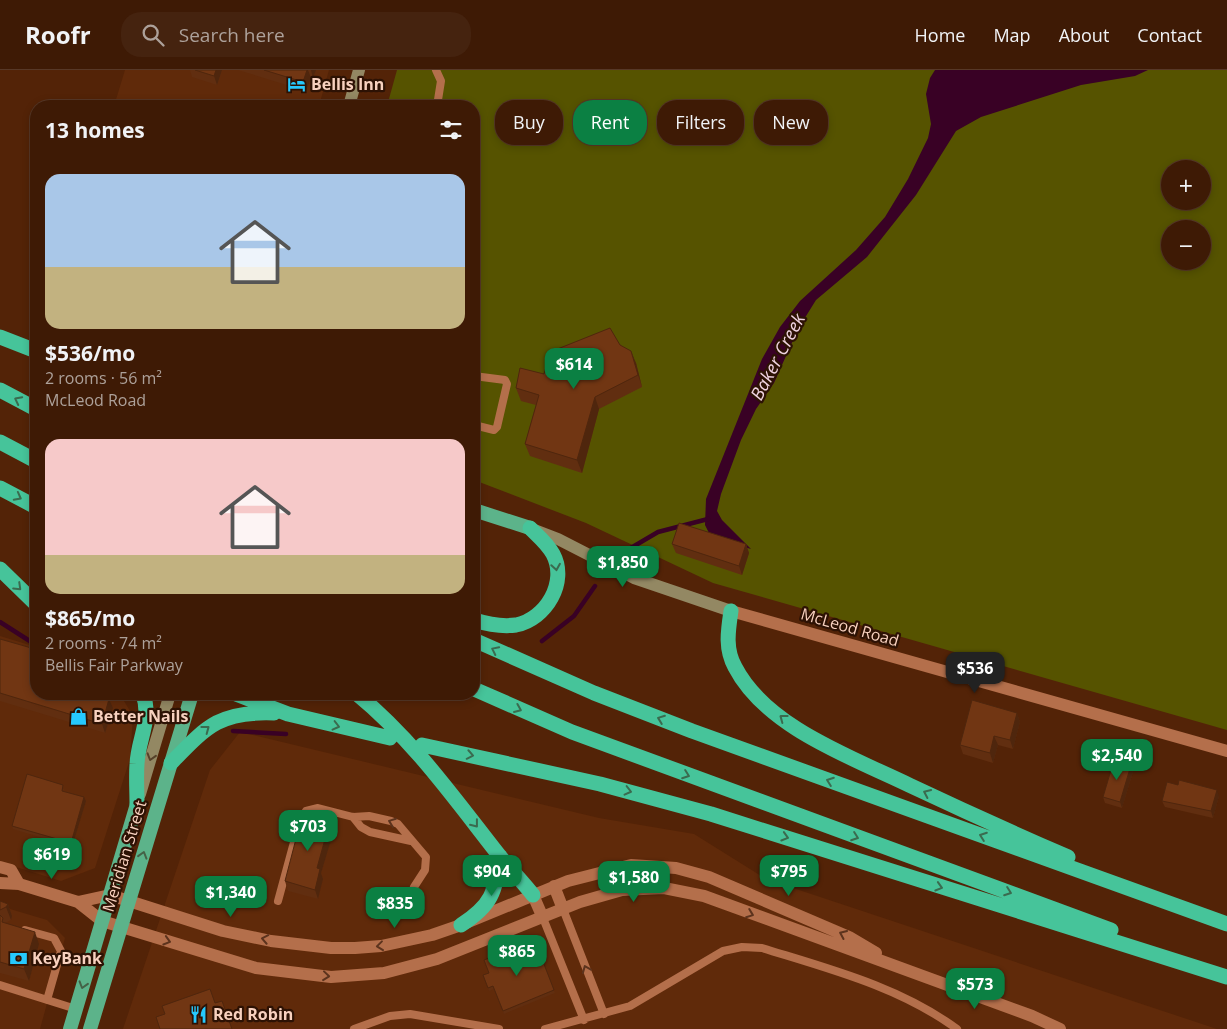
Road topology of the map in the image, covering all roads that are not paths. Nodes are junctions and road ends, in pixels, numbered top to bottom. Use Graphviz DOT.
graph roads {
  1 [pos="359,70"];
  2 [pos="436,70"];
  3 [pos="351,100"];
  4 [pos="438,100"];
  5 [pos="0,336"];
  6 [pos="30,348"];
  7 [pos="480,377"];
  8 [pos="0,390"];
  9 [pos="30,406"];
  10 [pos="480,426"];
  11 [pos="0,442"];
  12 [pos="30,458"];
  13 [pos="0,488"];
  14 [pos="30,504"];
  15 [pos="480,512"];
  16 [pos="530,528"];
  17 [pos="0,569"];
  18 [pos="30,598"];
  19 [pos="732,611"];
  20 [pos="480,621"];
  21 [pos="480,643"];
  22 [pos="480,692"];
  23 [pos="144,700"];
  24 [pos="168,700"];
  25 [pos="190,700"];
  26 [pos="252,700"];
  27 [pos="363,700"];
  28 [pos="288,714"];
  29 [pos="390,738"];
  30 [pos="422,745"];
  31 [pos="1227,751"];
  32 [pos="171,763"];
  33 [pos="137,804"];
  34 [pos="353,817"];
  35 [pos="413,842"];
  36 [pos="500,856"];
  37 [pos="0,867"];
  38 [pos="0,883"];
  39 [pos="19,884"];
  40 [pos="554,886"];
  41 [pos="414,887"];
  42 [pos="110,895"];
  43 [pos="533,895"];
  44 [pos="129,901"];
  45 [pos="278,901"];
  46 [pos="78,902"];
  47 [pos="563,910"];
  48 [pos="542,918"];
  49 [pos="1210,918"];
  50 [pos="102,921"];
  51 [pos="1227,924"];
  52 [pos="461,925"];
  53 [pos="121,927"];
  54 [pos="18,928"];
  55 [pos="900,968"];
  56 [pos="1227,975"];
  57 [pos="0,985"];
  58 [pos="46,1000"];
  59 [pos="76,1009"];
  60 [pos="604,1014"];
  61 [pos="584,1020"];
  62 [pos="70,1029"];
  63 [pos="90,1029"];
  64 [pos="354,1029"];
  65 [pos="499,1029"];
  66 [pos="545,1029"];
  67 [pos="957,1029"];
  68 [pos="1060,1029"];
  1 -- 3 [label="main road"];
  2 -- 4 [label="lane"];
  5 -- 6 [label="highway"];
  7 -- 10 [label="lane"];
  9 -- 8 [label="highway, one-way"];
  11 -- 12 [label="highway"];
  13 -- 14 [label="highway, one-way"];
  15 -- 16 [label="highway, McLeod Road"];
  16 -- 19 [label="main road, McLeod Road"];
  16 -- 20 [label="highway, one-way"];
  17 -- 18 [label="highway, one-way"];
  19 -- 31 [label="street, McLeod Road"];
  49 -- 19 [label="highway, one-way"];
  49 -- 21 [label="highway, one-way"];
  22 -- 56 [label="highway, one-way"];
  23 -- 33 [label="highway"];
  24 -- 33 [label="main road, Meridian Street, one-way"];
  25 -- 32 [label="highway, Meridian Street"];
  26 -- 28 [label="highway"];
  27 -- 36 [label="highway, one-way"];
  28 -- 29 [label="highway, one-way"];
  32 -- 28 [label="highway, one-way"];
  30 -- 56 [label="highway, one-way"];
  44 -- 32 [label="highway, Meridian Street, one-way"];
  33 -- 42 [label="highway, Meridian Street"];
  34 -- 35 [label="lane"];
  35 -- 34 [label="lane, one-way"];
  34 -- 45 [label="lane"];
  35 -- 41 [label="lane"];
  36 -- 43 [label="highway"];
  36 -- 52 [label="highway"];
  37 -- 39 [label="street"];
  38 -- 39 [label="street"];
  39 -- 46 [label="street"];
  40 -- 43 [label="street"];
  40 -- 47 [label="street"];
  55 -- 40 [label="street, one-way"];
  42 -- 44 [label="street"];
  42 -- 46 [label="street"];
  42 -- 50 [label="highway, Meridian Street"];
  43 -- 48 [label="street"];
  43 -- 52 [label="street"];
  52 -- 44 [label="street, one-way"];
  44 -- 53 [label="highway, Meridian Street"];
  46 -- 50 [label="street"];
  47 -- 48 [label="street"];
  47 -- 55 [label="street, one-way"];
  60 -- 47 [label="lane, one-way"];
  53 -- 48 [label="street, one-way"];
  48 -- 61 [label="lane"];
  49 -- 51 [label="highway"];
  50 -- 53 [label="street"];
  50 -- 59 [label="highway, Meridian Street, one-way"];
  53 -- 63 [label="highway, Meridian Street"];
  54 -- 58 [label="lane"];
  55 -- 68 [label="street"];
  57 -- 58 [label="lane"];
  58 -- 59 [label="lane"];
  59 -- 62 [label="highway, Meridian Street"];
  60 -- 61 [label="lane"];
  60 -- 67 [label="lane"];
  61 -- 66 [label="lane"];
  64 -- 65 [label="lane"];
}
